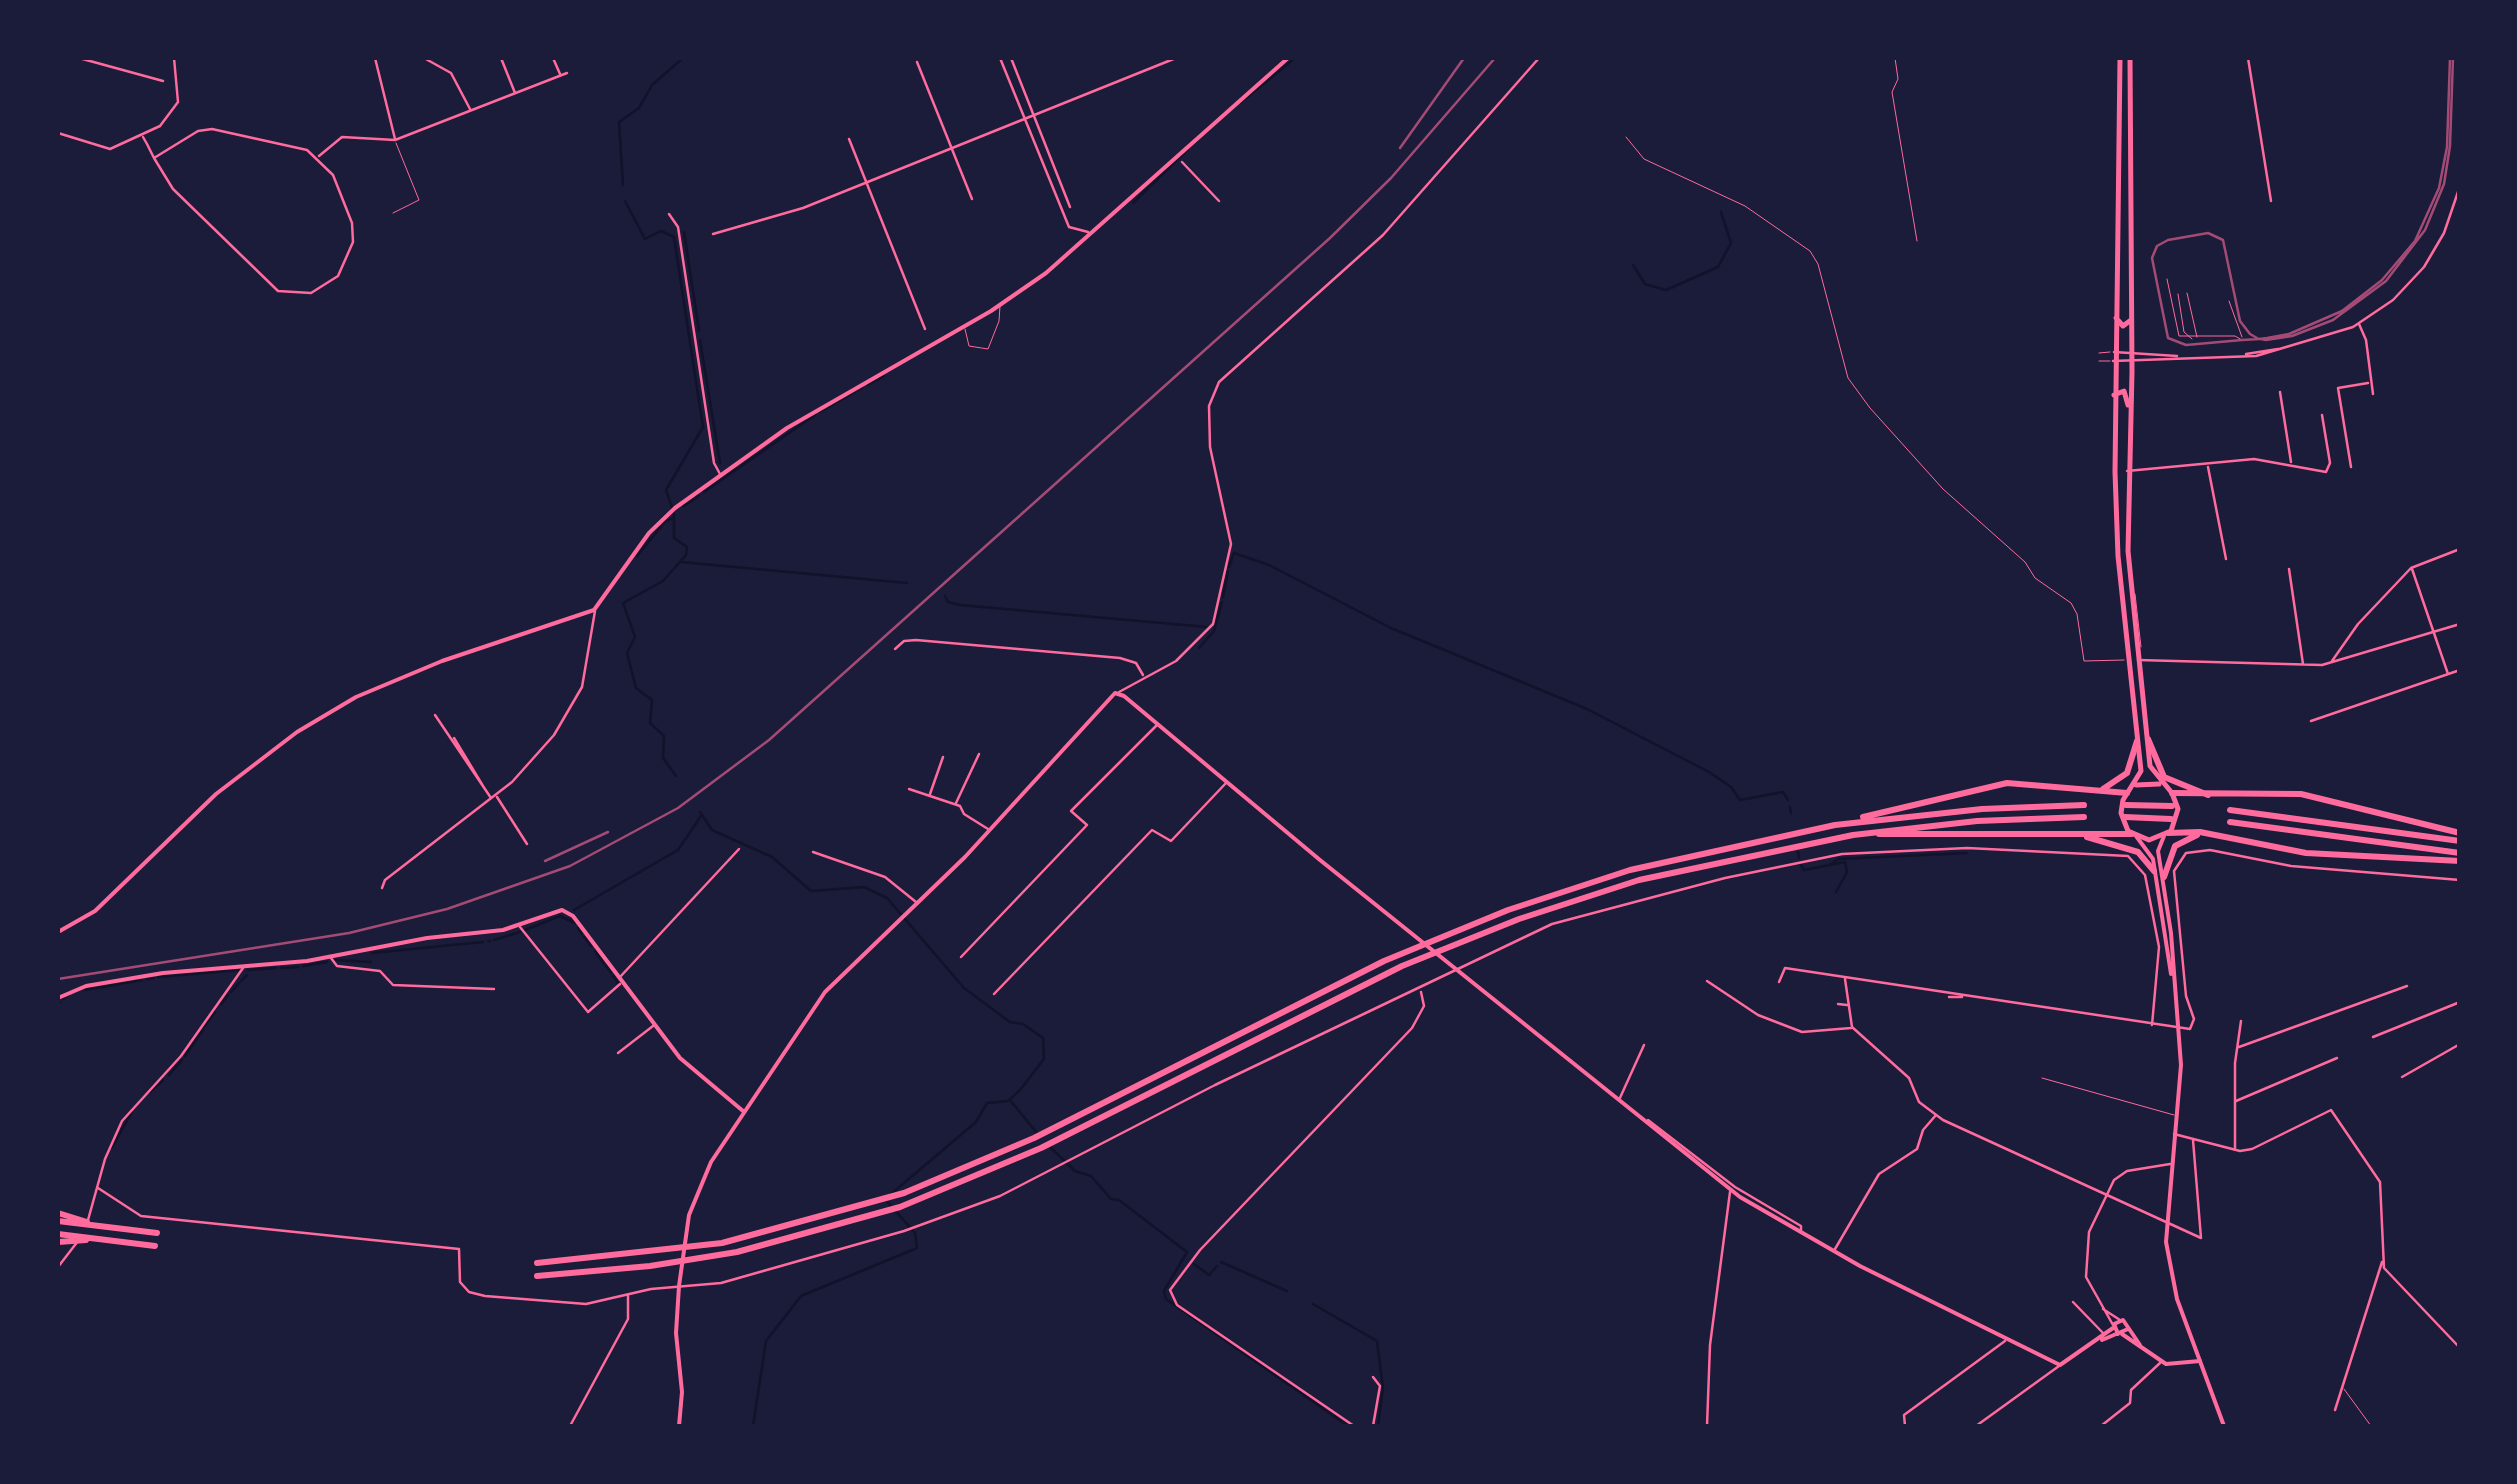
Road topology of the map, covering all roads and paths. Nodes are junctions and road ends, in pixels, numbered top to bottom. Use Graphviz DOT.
graph roads {
  1 [pos="79,58"];
  2 [pos="174,58"];
  3 [pos="376,58"];
  4 [pos="424,58"];
  5 [pos="501,58"];
  6 [pos="553,58"];
  7 [pos="1000,58"];
  8 [pos="1011,58"];
  9 [pos="1176,58"];
  10 [pos="1288,58"];
  11 [pos="1539,58"];
  12 [pos="1895,58"];
  13 [pos="2120,58"];
  14 [pos="2130,58"];
  15 [pos="2248,58"];
  16 [pos="918,62"];
  17 [pos="567,74"];
  18 [pos="560,76"];
  19 [pos="163,81"];
  20 [pos="515,93"];
  21 [pos="470,110"];
  22 [pos="1034,115"];
  23 [pos="1026,118"];
  24 [pos="58,133"];
  25 [pos="143,136"];
  26 [pos="1626,137"];
  27 [pos="849,139"];
  28 [pos="395,140"];
  29 [pos="952,148"];
  30 [pos="318,157"];
  31 [pos="154,158"];
  32 [pos="1182,162"];
  33 [pos="866,183"];
  34 [pos="2460,186"];
  35 [pos="972,199"];
  36 [pos="1218,201"];
  37 [pos="2271,201"];
  38 [pos="1070,207"];
  39 [pos="394,213"];
  40 [pos="669,214"];
  41 [pos="1090,232"];
  42 [pos="713,234"];
  43 [pos="1917,241"];
  44 [pos="2167,279"];
  45 [pos="2187,293"];
  46 [pos="2178,294"];
  47 [pos="2229,301"];
  48 [pos="1000,305"];
  49 [pos="2115,315"];
  50 [pos="2132,318"];
  51 [pos="2358,324"];
  52 [pos="964,326"];
  53 [pos="926,329"];
  54 [pos="2204,338"];
  55 [pos="2196,339"];
  56 [pos="2242,340"];
  57 [pos="2099,352"];
  58 [pos="2114,352"];
  59 [pos="2132,352"];
  60 [pos="2244,355"];
  61 [pos="2182,357"];
  62 [pos="2132,360"];
  63 [pos="2098,361"];
  64 [pos="2114,361"];
  65 [pos="2368,383"];
  66 [pos="2280,392"];
  67 [pos="2374,394"];
  68 [pos="2113,396"];
  69 [pos="2322,415"];
  70 [pos="2130,428"];
  71 [pos="2291,464"];
  72 [pos="2208,465"];
  73 [pos="2350,467"];
  74 [pos="2127,471"];
  75 [pos="721,475"];
  76 [pos="2460,548"];
  77 [pos="2226,558"];
  78 [pos="2289,568"];
  79 [pos="2411,568"];
  80 [pos="594,610"];
  81 [pos="2460,624"];
  82 [pos="2434,631"];
  83 [pos="895,649"];
  84 [pos="2128,660"];
  85 [pos="2138,660"];
  86 [pos="2330,662"];
  87 [pos="2303,665"];
  88 [pos="2460,670"];
  89 [pos="2448,674"];
  90 [pos="1144,676"];
  91 [pos="1119,693"];
  92 [pos="434,714"];
  93 [pos="2311,721"];
  94 [pos="1158,724"];
  95 [pos="454,738"];
  96 [pos="2148,738"];
  97 [pos="2137,741"];
  98 [pos="979,754"];
  99 [pos="944,757"];
  100 [pos="1227,782"];
  101 [pos="484,787"];
  102 [pos="910,788"];
  103 [pos="2090,790"];
  104 [pos="2129,790"];
  105 [pos="2170,790"];
  106 [pos="496,795"];
  107 [pos="929,795"];
  108 [pos="2209,796"];
  109 [pos="492,799"];
  110 [pos="955,804"];
  111 [pos="2084,805"];
  112 [pos="2126,805"];
  113 [pos="2172,806"];
  114 [pos="2230,810"];
  115 [pos="2084,817"];
  116 [pos="2126,818"];
  117 [pos="2171,820"];
  118 [pos="2230,822"];
  119 [pos="1835,825"];
  120 [pos="989,830"];
  121 [pos="2460,833"];
  122 [pos="1853,834"];
  123 [pos="2210,834"];
  124 [pos="2134,835"];
  125 [pos="2166,835"];
  126 [pos="2076,836"];
  127 [pos="2460,841"];
  128 [pos="527,844"];
  129 [pos="739,849"];
  130 [pos="813,852"];
  131 [pos="2460,853"];
  132 [pos="2460,861"];
  133 [pos="2154,872"];
  134 [pos="1743,875"];
  135 [pos="2164,877"];
  136 [pos="2460,880"];
  137 [pos="1744,883"];
  138 [pos="382,888"];
  139 [pos="1644,898"];
  140 [pos="917,903"];
  141 [pos="1646,906"];
  142 [pos="519,926"];
  143 [pos="58,932"];
  144 [pos="330,956"];
  145 [pos="961,957"];
  146 [pos="243,966"];
  147 [pos="1459,972"];
  148 [pos="1845,977"];
  149 [pos="621,980"];
  150 [pos="1707,981"];
  151 [pos="1778,982"];
  152 [pos="2173,982"];
  153 [pos="2407,986"];
  154 [pos="494,989"];
  155 [pos="1420,991"];
  156 [pos="994,994"];
  157 [pos="1967,996"];
  158 [pos="1949,997"];
  159 [pos="58,998"];
  160 [pos="2460,1002"];
  161 [pos="1838,1004"];
  162 [pos="1849,1006"];
  163 [pos="2241,1021"];
  164 [pos="654,1025"];
  165 [pos="2152,1025"];
  166 [pos="1852,1027"];
  167 [pos="1862,1029"];
  168 [pos="2178,1029"];
  169 [pos="1856,1032"];
  170 [pos="2373,1037"];
  171 [pos="2460,1044"];
  172 [pos="1644,1045"];
  173 [pos="2240,1047"];
  174 [pos="618,1053"];
  175 [pos="2337,1058"];
  176 [pos="2402,1077"];
  177 [pos="2042,1078"];
  178 [pos="1618,1102"];
  179 [pos="2235,1102"];
  180 [pos="743,1112"];
  181 [pos="1937,1114"];
  182 [pos="2177,1116"];
  183 [pos="1645,1123"];
  184 [pos="2174,1134"];
  185 [pos="2194,1140"];
  186 [pos="2235,1149"];
  187 [pos="2170,1164"];
  188 [pos="98,1188"];
  189 [pos="1731,1191"];
  190 [pos="2105,1197"];
  191 [pos="58,1213"];
  192 [pos="58,1222"];
  193 [pos="103,1226"];
  194 [pos="157,1232"];
  195 [pos="1800,1232"];
  196 [pos="58,1234"];
  197 [pos="102,1239"];
  198 [pos="58,1242"];
  199 [pos="155,1246"];
  200 [pos="1834,1250"];
  201 [pos="2382,1261"];
  202 [pos="537,1263"];
  203 [pos="58,1266"];
  204 [pos="537,1276"];
  205 [pos="680,1286"];
  206 [pos="628,1294"];
  207 [pos="2072,1302"];
  208 [pos="2101,1308"];
  209 [pos="2120,1320"];
  210 [pos="2113,1327"];
  211 [pos="2128,1329"];
  212 [pos="2120,1334"];
  213 [pos="2105,1337"];
  214 [pos="2008,1338"];
  215 [pos="2143,1348"];
  216 [pos="2460,1348"];
  217 [pos="2200,1360"];
  218 [pos="2161,1362"];
  219 [pos="2060,1365"];
  220 [pos="1373,1376"];
  221 [pos="2342,1387"];
  222 [pos="2335,1410"];
  223 [pos="570,1426"];
  224 [pos="678,1426"];
  225 [pos="1354,1426"];
  226 [pos="1373,1426"];
  227 [pos="1706,1426"];
  228 [pos="1905,1426"];
  229 [pos="1976,1426"];
  230 [pos="2101,1426"];
  231 [pos="2224,1426"];
  232 [pos="2372,1426"];
  1 -- 19 [label="street"];
  2 -- 25 [label="street"];
  3 -- 28 [label="street"];
  4 -- 21 [label="street"];
  5 -- 20 [label="street"];
  6 -- 18 [label="street"];
  7 -- 23 [label="street"];
  8 -- 22 [label="street"];
  9 -- 22 [label="street"];
  10 -- 48 [label="street"];
  11 -- 90 [label="street"];
  12 -- 43 [label="lane"];
  13 -- 49 [label="main road"];
  14 -- 50 [label="main road"];
  15 -- 37 [label="street"];
  16 -- 29 [label="street"];
  17 -- 18 [label="street"];
  18 -- 20 [label="street"];
  20 -- 21 [label="street"];
  21 -- 28 [label="street"];
  22 -- 23 [label="street"];
  22 -- 38 [label="street"];
  23 -- 29 [label="street"];
  23 -- 41 [label="street"];
  24 -- 25 [label="street"];
  25 -- 31 [label="street"];
  26 -- 84 [label="lane"];
  27 -- 33 [label="street"];
  28 -- 30 [label="street"];
  28 -- 39 [label="lane"];
  29 -- 33 [label="street"];
  29 -- 35 [label="street"];
  30 -- 31 [label="street"];
  30 -- 31 [label="street"];
  32 -- 36 [label="street"];
  33 -- 42 [label="street"];
  33 -- 53 [label="street"];
  34 -- 51 [label="street"];
  40 -- 75 [label="street"];
  44 -- 55 [label="lane"];
  45 -- 54 [label="lane"];
  46 -- 55 [label="lane"];
  47 -- 56 [label="lane"];
  48 -- 52 [label="street"];
  48 -- 52 [label="lane"];
  49 -- 50 [label="main road"];
  49 -- 58 [label="main road"];
  50 -- 59 [label="main road"];
  51 -- 60 [label="street"];
  51 -- 67 [label="street"];
  52 -- 75 [label="street"];
  54 -- 55 [label="lane"];
  54 -- 56 [label="lane"];
  56 -- 60 [label="lane"];
  57 -- 58 [label="lane"];
  58 -- 59 [label="street"];
  58 -- 64 [label="main road"];
  59 -- 61 [label="street"];
  59 -- 62 [label="main road"];
  60 -- 61 [label="street"];
  61 -- 62 [label="street"];
  62 -- 64 [label="street"];
  62 -- 70 [label="main road"];
  63 -- 64 [label="lane"];
  64 -- 68 [label="main road"];
  65 -- 73 [label="street"];
  66 -- 71 [label="street"];
  68 -- 70 [label="main road"];
  68 -- 84 [label="main road"];
  69 -- 71 [label="street"];
  70 -- 74 [label="main road"];
  71 -- 72 [label="street"];
  72 -- 74 [label="street"];
  72 -- 77 [label="street"];
  74 -- 85 [label="main road"];
  75 -- 80 [label="street"];
  76 -- 79 [label="street"];
  78 -- 87 [label="street"];
  79 -- 82 [label="street"];
  79 -- 86 [label="street"];
  80 -- 106 [label="street"];
  80 -- 143 [label="street"];
  81 -- 82 [label="street"];
  82 -- 86 [label="street"];
  82 -- 89 [label="street"];
  83 -- 90 [label="street"];
  84 -- 97 [label="main road"];
  85 -- 87 [label="street"];
  85 -- 96 [label="main road"];
  86 -- 87 [label="street"];
  88 -- 89 [label="street"];
  89 -- 93 [label="street"];
  90 -- 91 [label="street"];
  91 -- 94 [label="street"];
  91 -- 120 [label="street"];
  92 -- 101 [label="street"];
  94 -- 100 [label="street"];
  94 -- 145 [label="street"];
  95 -- 101 [label="street"];
  96 -- 105 [label="main road"];
  96 -- 108 [label="highway"];
  97 -- 103 [label="highway"];
  97 -- 104 [label="main road"];
  98 -- 110 [label="street"];
  99 -- 107 [label="street"];
  100 -- 147 [label="street"];
  100 -- 156 [label="street"];
  101 -- 109 [label="street"];
  102 -- 107 [label="street"];
  103 -- 104 [label="highway"];
  103 -- 119 [label="highway"];
  104 -- 105 [label="main road"];
  104 -- 124 [label="main road"];
  105 -- 108 [label="highway"];
  105 -- 125 [label="main road"];
  106 -- 109 [label="street"];
  106 -- 128 [label="street"];
  107 -- 110 [label="street"];
  108 -- 121 [label="highway"];
  109 -- 138 [label="street"];
  110 -- 120 [label="street"];
  111 -- 119 [label="highway"];
  112 -- 113 [label="highway"];
  114 -- 127 [label="highway"];
  115 -- 122 [label="highway"];
  116 -- 117 [label="highway"];
  118 -- 131 [label="highway"];
  119 -- 202 [label="highway"];
  120 -- 140 [label="street"];
  122 -- 126 [label="highway"];
  122 -- 204 [label="highway"];
  123 -- 125 [label="highway"];
  123 -- 132 [label="highway"];
  123 -- 135 [label="highway"];
  124 -- 125 [label="main road"];
  124 -- 126 [label="highway"];
  124 -- 133 [label="street"];
  125 -- 135 [label="street"];
  126 -- 133 [label="highway"];
  129 -- 149 [label="street"];
  130 -- 140 [label="street"];
  133 -- 152 [label="street"];
  134 -- 137 [label="street"];
  134 -- 139 [label="street"];
  134 -- 165 [label="street"];
  135 -- 152 [label="street"];
  136 -- 168 [label="street"];
  139 -- 141 [label="street"];
  139 -- 147 [label="street"];
  140 -- 180 [label="street"];
  142 -- 144 [label="street"];
  142 -- 149 [label="street"];
  142 -- 149 [label="street"];
  144 -- 146 [label="street"];
  144 -- 154 [label="street"];
  146 -- 159 [label="street"];
  146 -- 188 [label="street"];
  147 -- 155 [label="street"];
  147 -- 178 [label="street"];
  148 -- 151 [label="street"];
  148 -- 157 [label="street"];
  148 -- 162 [label="street"];
  149 -- 164 [label="street"];
  150 -- 166 [label="street"];
  152 -- 168 [label="street"];
  153 -- 173 [label="street"];
  155 -- 205 [label="street"];
  155 -- 225 [label="street"];
  157 -- 158 [label="street"];
  157 -- 165 [label="street"];
  160 -- 170 [label="street"];
  161 -- 162 [label="street"];
  162 -- 166 [label="street"];
  163 -- 173 [label="street"];
  164 -- 174 [label="street"];
  164 -- 180 [label="street"];
  165 -- 168 [label="street"];
  166 -- 169 [label="street"];
  167 -- 169 [label="street"];
  168 -- 182 [label="street"];
  169 -- 181 [label="street"];
  171 -- 176 [label="street"];
  172 -- 178 [label="street"];
  173 -- 179 [label="street"];
  175 -- 179 [label="street"];
  177 -- 182 [label="lane"];
  178 -- 183 [label="street"];
  179 -- 186 [label="street"];
  180 -- 205 [label="street"];
  181 -- 190 [label="street"];
  181 -- 200 [label="street"];
  182 -- 184 [label="street"];
  183 -- 189 [label="street"];
  183 -- 195 [label="street"];
  184 -- 185 [label="street"];
  184 -- 187 [label="street"];
  185 -- 186 [label="street"];
  185 -- 190 [label="street"];
  186 -- 201 [label="street"];
  187 -- 190 [label="street"];
  187 -- 217 [label="street"];
  188 -- 203 [label="street"];
  188 -- 206 [label="street"];
  189 -- 195 [label="street"];
  189 -- 227 [label="street"];
  190 -- 208 [label="street"];
  191 -- 193 [label="highway"];
  192 -- 193 [label="highway"];
  193 -- 194 [label="highway"];
  195 -- 200 [label="street"];
  196 -- 197 [label="highway"];
  197 -- 198 [label="highway"];
  197 -- 199 [label="highway"];
  200 -- 214 [label="street"];
  201 -- 216 [label="street"];
  201 -- 221 [label="street"];
  205 -- 206 [label="street"];
  205 -- 224 [label="street"];
  206 -- 223 [label="street"];
  207 -- 213 [label="street"];
  208 -- 209 [label="street"];
  208 -- 210 [label="street"];
  209 -- 210 [label="street"];
  209 -- 211 [label="street"];
  210 -- 212 [label="street"];
  210 -- 213 [label="street"];
  211 -- 212 [label="street"];
  211 -- 215 [label="street"];
  212 -- 213 [label="street"];
  212 -- 215 [label="street"];
  213 -- 219 [label="street"];
  214 -- 219 [label="street"];
  214 -- 228 [label="street"];
  215 -- 218 [label="street"];
  217 -- 218 [label="street"];
  217 -- 231 [label="street"];
  218 -- 230 [label="street"];
  219 -- 229 [label="street"];
  220 -- 226 [label="street"];
  221 -- 222 [label="street"];
  221 -- 232 [label="lane"];
}
